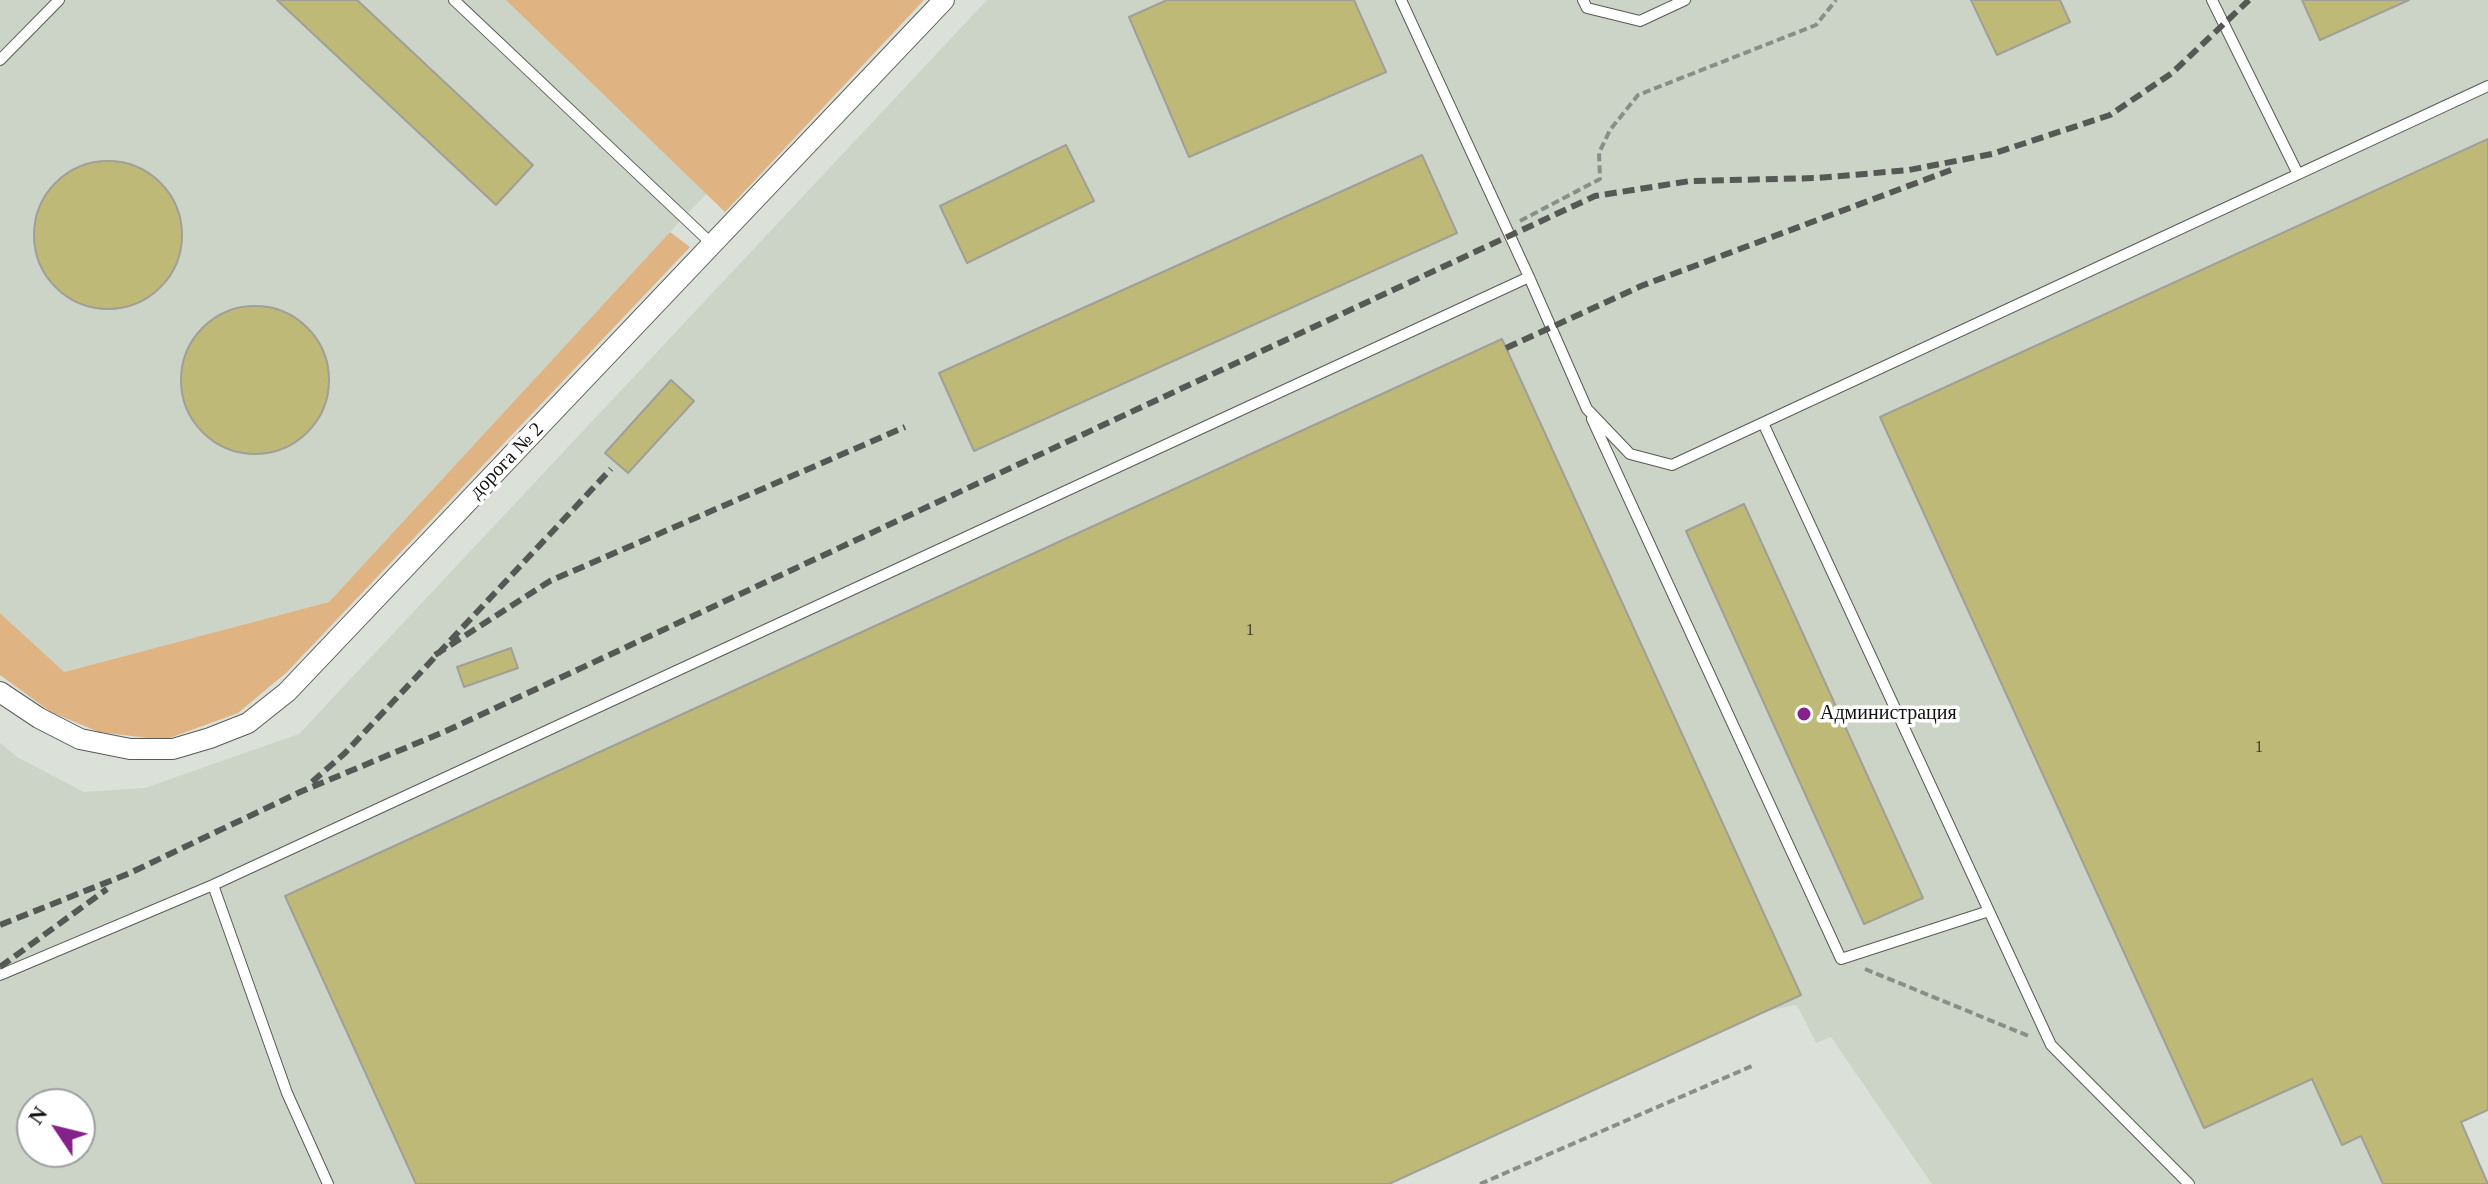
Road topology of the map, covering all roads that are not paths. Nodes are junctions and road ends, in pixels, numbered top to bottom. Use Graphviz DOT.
graph roads {
  1 [pos="59,0"];
  2 [pos="454,0"];
  3 [pos="944,0"];
  4 [pos="1401,0"];
  5 [pos="1583,0"];
  6 [pos="1685,0"];
  7 [pos="2212,0"];
  8 [pos="0,60"];
  9 [pos="2488,86"];
  10 [pos="2298,174"];
  11 [pos="713,245"];
  12 [pos="1529,277"];
  13 [pos="1587,409"];
  14 [pos="1763,423"];
  15 [pos="0,692"];
  16 [pos="213,885"];
  17 [pos="1989,911"];
  18 [pos="0,975"];
  19 [pos="328,1184"];
  20 [pos="2189,1184"];
  1 -- 8 [label="lane"];
  2 -- 11 [label="lane"];
  3 -- 11 [label="street, дорога № 2"];
  4 -- 12 [label="lane"];
  5 -- 6 [label="lane"];
  7 -- 10 [label="lane"];
  9 -- 10 [label="lane"];
  10 -- 14 [label="lane"];
  11 -- 15 [label="street, дорога № 2"];
  12 -- 13 [label="lane"];
  12 -- 16 [label="lane"];
  13 -- 14 [label="lane"];
  13 -- 17 [label="lane"];
  14 -- 17 [label="lane"];
  16 -- 18 [label="lane"];
  16 -- 19 [label="lane"];
  17 -- 20 [label="lane"];
}
